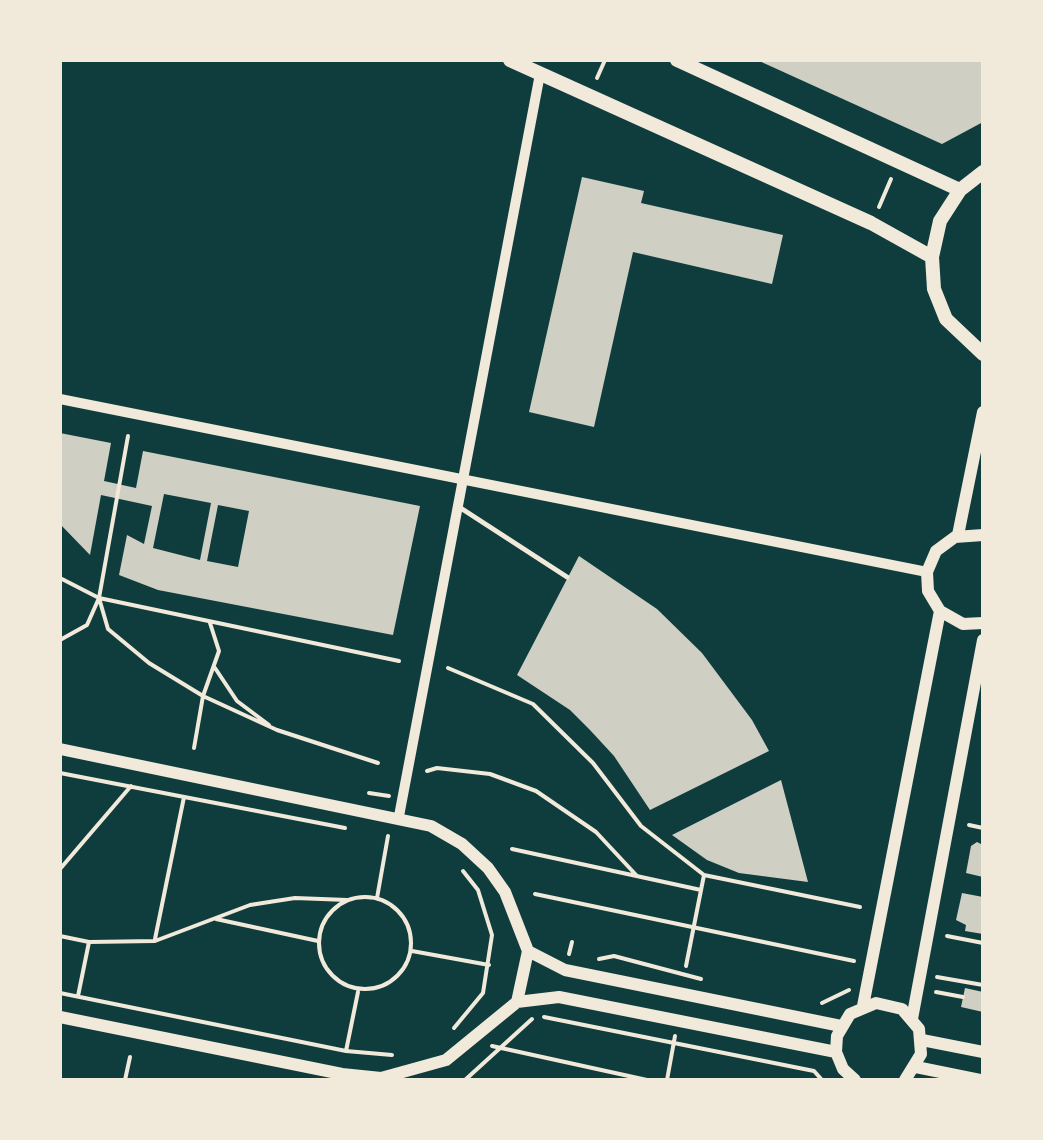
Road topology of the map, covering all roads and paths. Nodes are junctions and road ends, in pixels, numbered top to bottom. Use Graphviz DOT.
graph roads {
  1 [pos="510,60"];
  2 [pos="605,60"];
  3 [pos="677,60"];
  4 [pos="540,74"];
  5 [pos="595,83"];
  6 [pos="983,172"];
  7 [pos="893,175"];
  8 [pos="960,190"];
  9 [pos="876,212"];
  10 [pos="932,257"];
  11 [pos="983,354"];
  12 [pos="60,399"];
  13 [pos="983,412"];
  14 [pos="128,436"];
  15 [pos="460,480"];
  16 [pos="455,504"];
  17 [pos="958,535"];
  18 [pos="983,535"];
  19 [pos="927,572"];
  20 [pos="567,577"];
  21 [pos="60,578"];
  22 [pos="99,598"];
  23 [pos="940,611"];
  24 [pos="983,622"];
  25 [pos="210,623"];
  26 [pos="60,640"];
  27 [pos="983,640"];
  28 [pos="399,660"];
  29 [pos="215,668"];
  30 [pos="448,668"];
  31 [pos="203,696"];
  32 [pos="277,730"];
  33 [pos="60,748"];
  34 [pos="194,748"];
  35 [pos="378,763"];
  36 [pos="428,771"];
  37 [pos="60,773"];
  38 [pos="130,786"];
  39 [pos="356,792"];
  40 [pos="184,797"];
  41 [pos="400,797"];
  42 [pos="398,816"];
  43 [pos="969,825"];
  44 [pos="983,828"];
  45 [pos="349,829"];
  46 [pos="405,840"];
  47 [pos="512,849"];
  48 [pos="456,864"];
  49 [pos="60,869"];
  50 [pos="637,876"];
  51 [pos="704,876"];
  52 [pos="702,890"];
  53 [pos="535,894"];
  54 [pos="377,898"];
  55 [pos="347,900"];
  56 [pos="860,907"];
  57 [pos="216,919"];
  58 [pos="694,925"];
  59 [pos="60,936"];
  60 [pos="947,936"];
  61 [pos="318,940"];
  62 [pos="154,941"];
  63 [pos="89,942"];
  64 [pos="983,943"];
  65 [pos="412,951"];
  66 [pos="528,951"];
  67 [pos="565,954"];
  68 [pos="581,958"];
  69 [pos="592,960"];
  70 [pos="489,965"];
  71 [pos="871,965"];
  72 [pos="686,966"];
  73 [pos="921,974"];
  74 [pos="868,981"];
  75 [pos="707,983"];
  76 [pos="983,986"];
  77 [pos="358,990"];
  78 [pos="936,992"];
  79 [pos="60,993"];
  80 [pos="78,997"];
  81 [pos="963,998"];
  82 [pos="517,1002"];
  83 [pos="818,1004"];
  84 [pos="76,1005"];
  85 [pos="863,1006"];
  86 [pos="60,1018"];
  87 [pos="912,1018"];
  88 [pos="678,1020"];
  89 [pos="841,1026"];
  90 [pos="450,1032"];
  91 [pos="922,1040"];
  92 [pos="472,1041"];
  93 [pos="674,1044"];
  94 [pos="503,1049"];
  95 [pos="346,1051"];
  96 [pos="836,1052"];
  97 [pos="983,1052"];
  98 [pos="406,1054"];
  99 [pos="130,1057"];
  100 [pos="916,1067"];
  101 [pos="342,1077"];
  102 [pos="852,1079"];
  103 [pos="125,1080"];
  104 [pos="465,1080"];
  105 [pos="647,1080"];
  106 [pos="666,1080"];
  107 [pos="822,1080"];
  108 [pos="904,1080"];
  109 [pos="980,1080"];
  1 -- 4 [label="main road"];
  2 -- 5 [label="path"];
  3 -- 8 [label="main road"];
  4 -- 10 [label="main road"];
  4 -- 15 [label="street"];
  6 -- 8 [label="main road"];
  7 -- 9 [label="path"];
  8 -- 10 [label="main road"];
  10 -- 11 [label="main road"];
  12 -- 15 [label="street"];
  13 -- 17 [label="street"];
  14 -- 22 [label="path"];
  15 -- 16 [label="street"];
  15 -- 19 [label="street"];
  16 -- 20 [label="lane"];
  16 -- 41 [label="street"];
  17 -- 18 [label="street"];
  17 -- 19 [label="street"];
  19 -- 23 [label="street"];
  21 -- 22 [label="path"];
  22 -- 25 [label="path"];
  22 -- 26 [label="path"];
  22 -- 31 [label="path"];
  23 -- 24 [label="street"];
  23 -- 71 [label="street"];
  25 -- 28 [label="path"];
  25 -- 29 [label="path"];
  27 -- 73 [label="street"];
  29 -- 31 [label="path"];
  29 -- 32 [label="path"];
  30 -- 51 [label="path"];
  31 -- 32 [label="path"];
  31 -- 34 [label="path"];
  32 -- 35 [label="path"];
  33 -- 42 [label="street"];
  36 -- 50 [label="path"];
  37 -- 38 [label="path"];
  38 -- 40 [label="path"];
  38 -- 49 [label="path"];
  39 -- 41 [label="path"];
  40 -- 45 [label="path"];
  40 -- 62 [label="path"];
  41 -- 42 [label="street"];
  42 -- 66 [label="street"];
  43 -- 44 [label="path"];
  46 -- 54 [label="path"];
  47 -- 50 [label="path"];
  48 -- 70 [label="path"];
  50 -- 52 [label="path"];
  51 -- 52 [label="path"];
  51 -- 56 [label="path"];
  52 -- 58 [label="path"];
  53 -- 58 [label="path"];
  54 -- 55 [label="path"];
  54 -- 65 [label="path"];
  55 -- 57 [label="path"];
  55 -- 61 [label="path"];
  57 -- 61 [label="path"];
  57 -- 62 [label="path"];
  58 -- 71 [label="path"];
  58 -- 72 [label="path"];
  59 -- 63 [label="path"];
  60 -- 64 [label="path"];
  61 -- 77 [label="path"];
  62 -- 63 [label="path"];
  63 -- 80 [label="path"];
  65 -- 70 [label="path"];
  65 -- 77 [label="path"];
  66 -- 82 [label="street"];
  66 -- 89 [label="street"];
  67 -- 68 [label="path"];
  69 -- 75 [label="path"];
  70 -- 90 [label="path"];
  71 -- 74 [label="street"];
  73 -- 76 [label="path"];
  73 -- 87 [label="street"];
  74 -- 83 [label="path"];
  74 -- 85 [label="street"];
  77 -- 95 [label="path"];
  78 -- 81 [label="path"];
  79 -- 80 [label="path"];
  80 -- 84 [label="path"];
  80 -- 95 [label="path"];
  82 -- 88 [label="street"];
  82 -- 92 [label="street"];
  85 -- 87 [label="street"];
  85 -- 89 [label="street"];
  86 -- 101 [label="street"];
  87 -- 91 [label="street"];
  88 -- 93 [label="path"];
  88 -- 96 [label="street"];
  89 -- 96 [label="street"];
  91 -- 97 [label="street"];
  91 -- 100 [label="street"];
  92 -- 94 [label="path"];
  92 -- 101 [label="street"];
  93 -- 94 [label="path"];
  93 -- 106 [label="path"];
  93 -- 107 [label="path"];
  94 -- 104 [label="path"];
  94 -- 105 [label="path"];
  95 -- 98 [label="path"];
  96 -- 102 [label="street"];
  99 -- 103 [label="path"];
  100 -- 108 [label="street"];
  100 -- 109 [label="street"];
}
